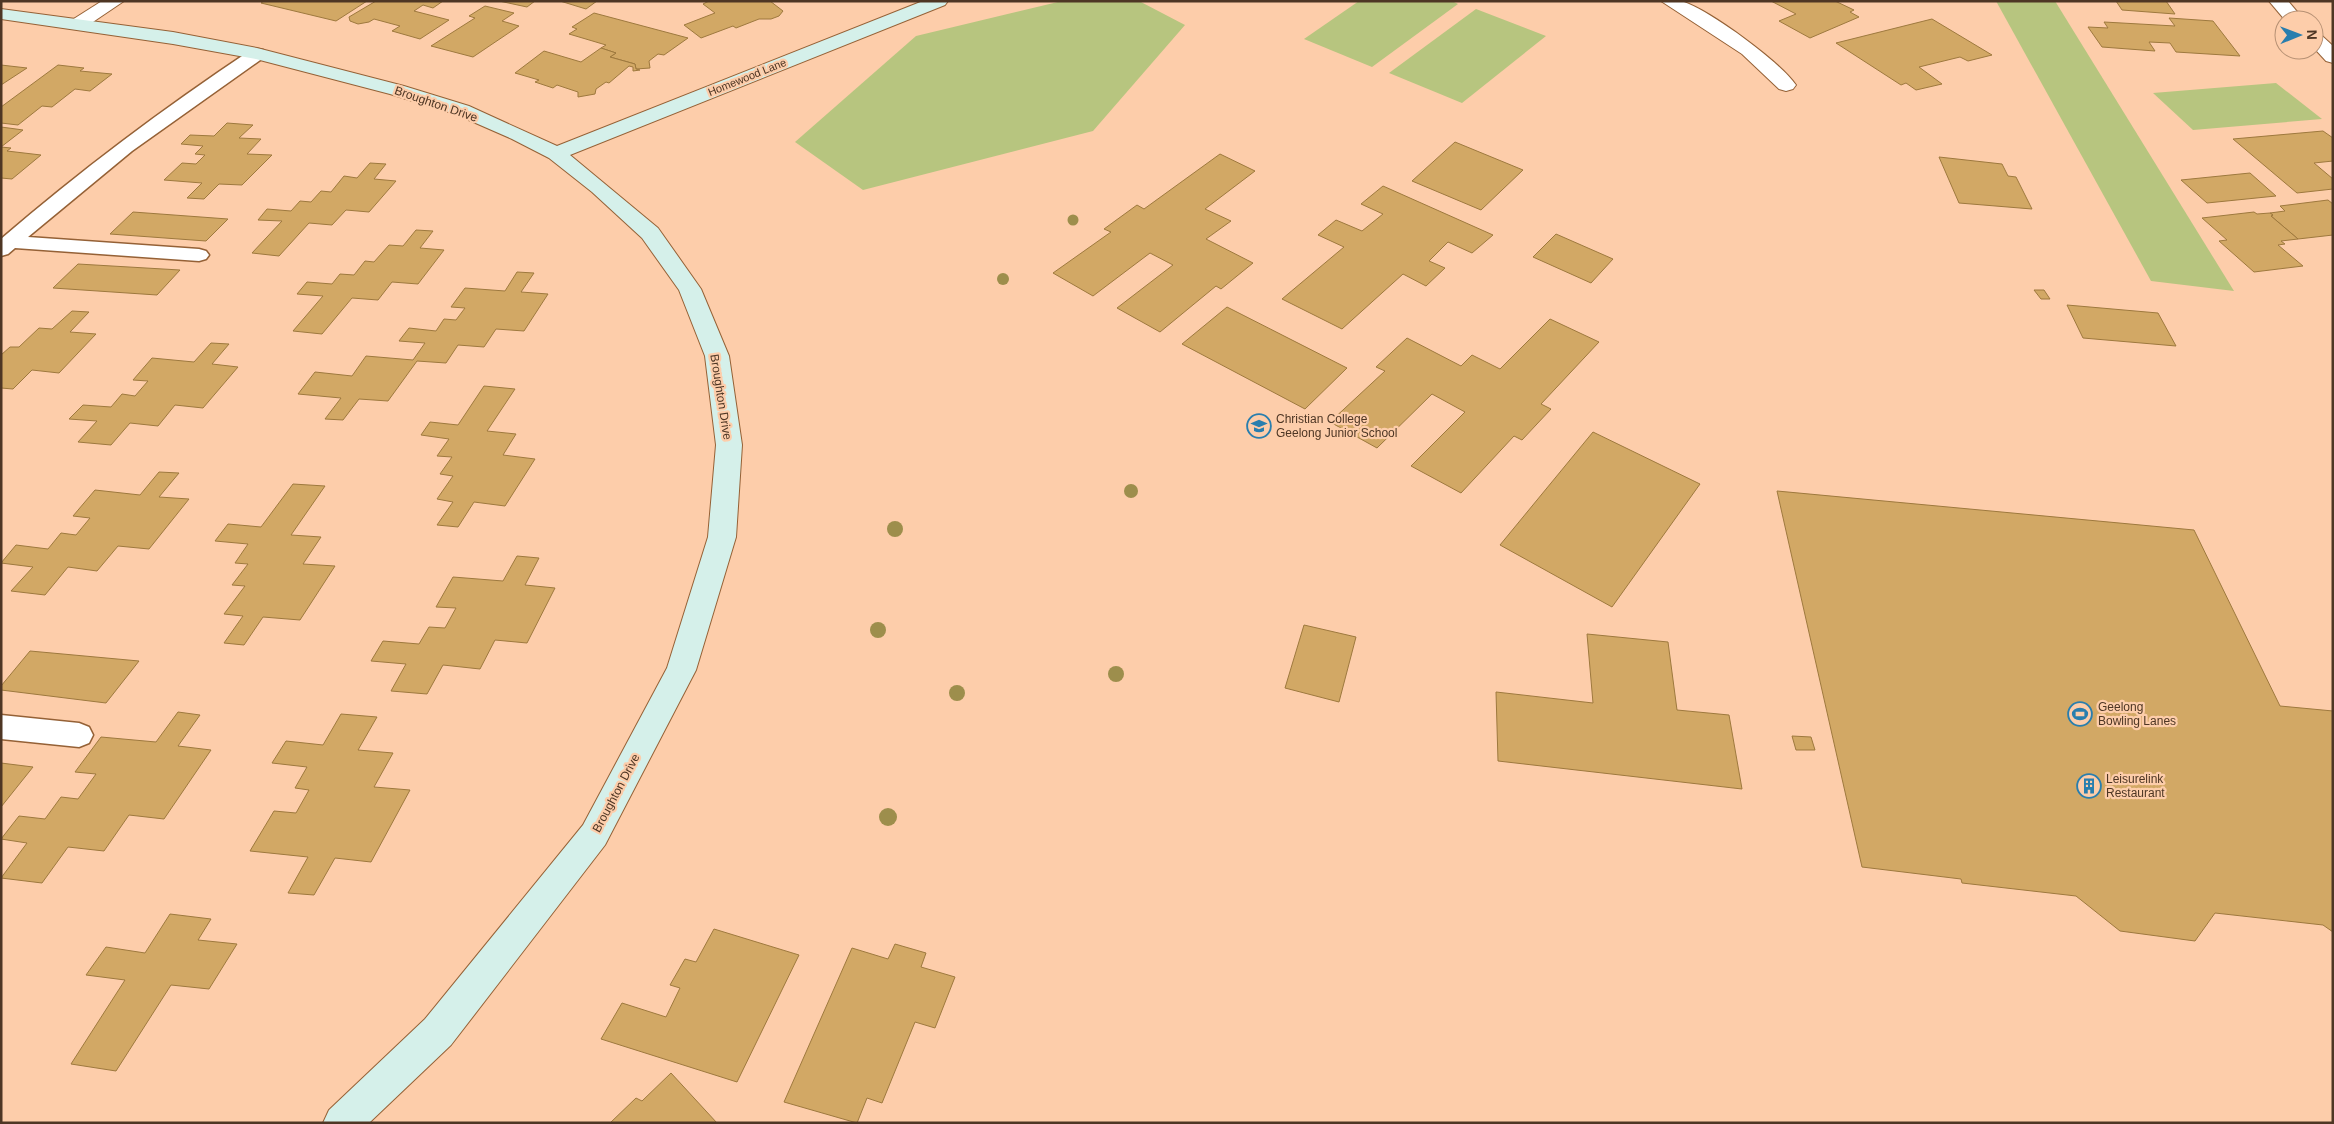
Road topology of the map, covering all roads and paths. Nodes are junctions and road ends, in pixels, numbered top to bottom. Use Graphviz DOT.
graph roads {
  1 [pos="115,1"];
  2 [pos="939,1"];
  3 [pos="1670,1"];
  4 [pos="1,14"];
  5 [pos="78,24"];
  6 [pos="2324,48"];
  7 [pos="258,54"];
  8 [pos="2333,57"];
  9 [pos="1786,85"];
  10 [pos="556,154"];
  11 [pos="6,246"];
  12 [pos="199,255"];
  13 [pos="1,726"];
  14 [pos="79,735"];
  15 [pos="342,1123"];
  1 -- 5 [label="street"];
  2 -- 10 [label="street, Homewood Lane"];
  3 -- 9 [label="street"];
  4 -- 5 [label="street, Broughton Drive"];
  5 -- 7 [label="street, Broughton Drive"];
  6 -- 8 [label="street"];
  7 -- 10 [label="street, Broughton Drive"];
  7 -- 11 [label="lane"];
  10 -- 15 [label="street, Broughton Drive"];
  11 -- 12 [label="lane"];
  13 -- 14 [label="lane"];
}
